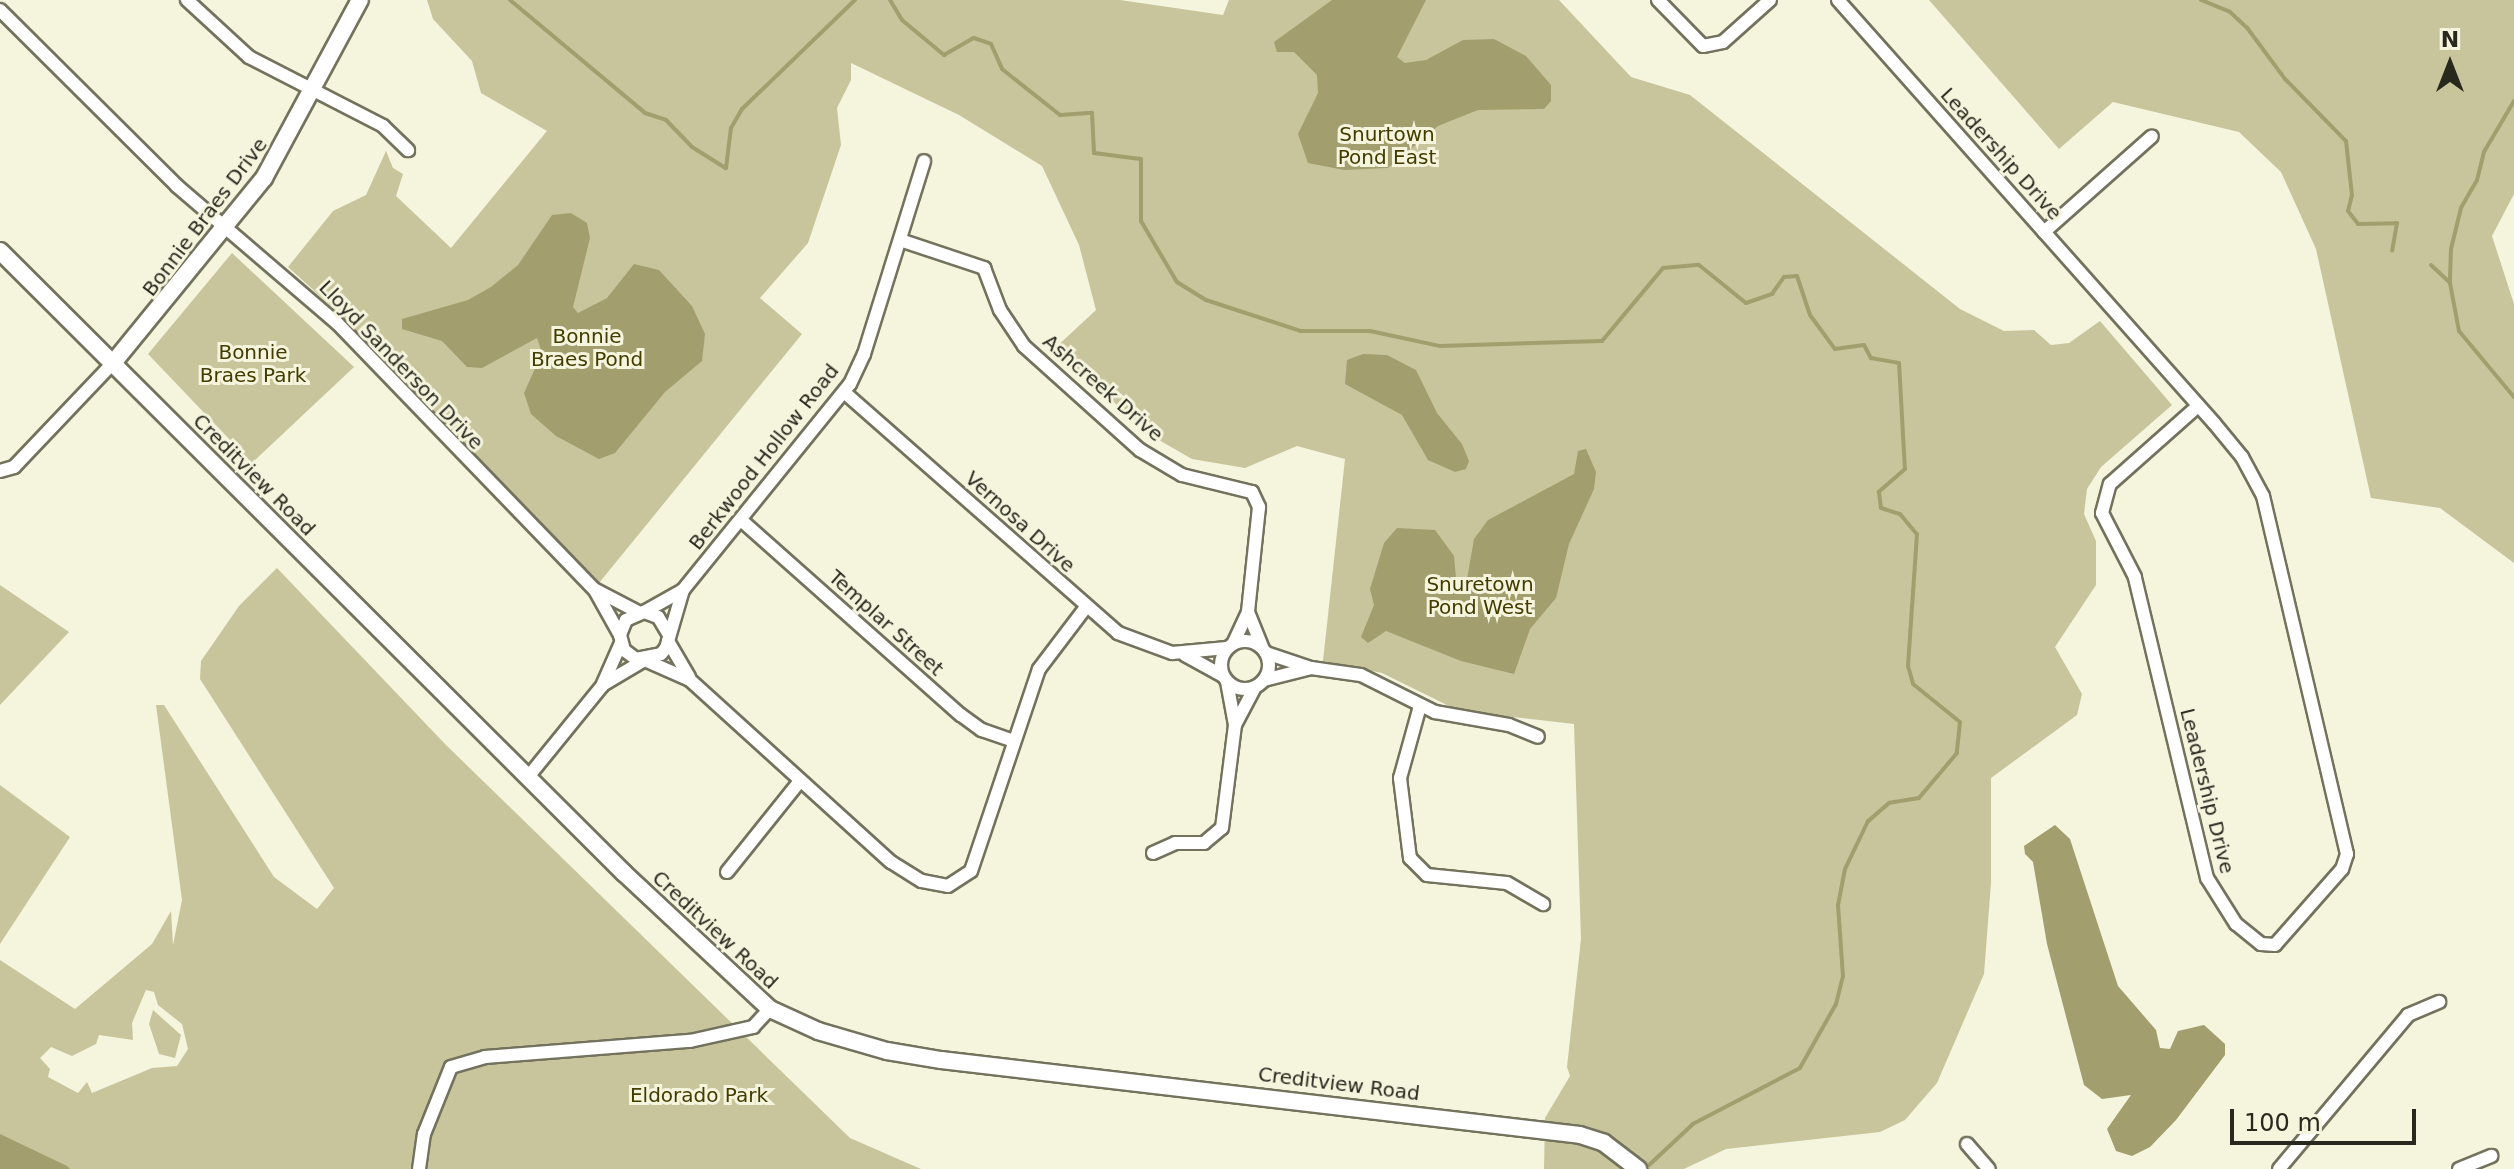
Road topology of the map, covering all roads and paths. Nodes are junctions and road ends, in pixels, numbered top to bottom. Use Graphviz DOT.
graph roads {
  1 [pos="187,0"];
  2 [pos="360,0"];
  3 [pos="1658,0"];
  4 [pos="1770,0"];
  5 [pos="1838,0"];
  6 [pos="0,10"];
  7 [pos="314,91"];
  8 [pos="2152,136"];
  9 [pos="408,150"];
  10 [pos="924,161"];
  11 [pos="227,227"];
  12 [pos="2044,232"];
  13 [pos="900,240"];
  14 [pos="0,251"];
  15 [pos="113,363"];
  16 [pos="844,392"];
  17 [pos="2198,406"];
  18 [pos="0,471"];
  19 [pos="741,520"];
  20 [pos="594,589"];
  21 [pos="683,590"];
  22 [pos="1086,607"];
  23 [pos="1248,612"];
  24 [pos="642,613"];
  25 [pos="668,638"];
  26 [pos="620,639"];
  27 [pos="1230,646"];
  28 [pos="1264,650"];
  29 [pos="1185,655"];
  30 [pos="645,661"];
  31 [pos="1311,668"];
  32 [pos="1225,679"];
  33 [pos="690,680"];
  34 [pos="1260,684"];
  35 [pos="602,686"];
  36 [pos="1420,706"];
  37 [pos="1235,725"];
  38 [pos="1538,737"];
  39 [pos="1014,741"];
  40 [pos="528,777"];
  41 [pos="800,781"];
  42 [pos="1153,853"];
  43 [pos="727,872"];
  44 [pos="1543,904"];
  45 [pos="2439,1002"];
  46 [pos="770,1009"];
  47 [pos="1967,1144"];
  48 [pos="2492,1156"];
  49 [pos="419,1169"];
  50 [pos="1638,1169"];
  51 [pos="1989,1169"];
  52 [pos="2279,1169"];
  53 [pos="2459,1169"];
  1 -- 7 [label="street"];
  2 -- 7 [label="street, Bonnie Braes Drive"];
  3 -- 4 [label="street"];
  5 -- 12 [label="street, Leadership Drive"];
  6 -- 11 [label="street, Lloyd Sanderson Drive"];
  7 -- 9 [label="street"];
  7 -- 11 [label="street, Bonnie Braes Drive"];
  8 -- 12 [label="street"];
  10 -- 13 [label="street, Berkwood Hollow Road"];
  11 -- 15 [label="street, Bonnie Braes Drive"];
  11 -- 20 [label="street, Lloyd Sanderson Drive"];
  12 -- 17 [label="street, Leadership Drive"];
  13 -- 16 [label="street, Berkwood Hollow Road"];
  13 -- 23 [label="street, Ashcreek Drive"];
  14 -- 15 [label="street, Creditview Road"];
  15 -- 18 [label="street"];
  15 -- 40 [label="street, Creditview Road"];
  16 -- 19 [label="street, Berkwood Hollow Road"];
  16 -- 22 [label="street, Vernosa Drive"];
  17 -- 17 [label="street, Leadership Drive"];
  19 -- 21 [label="street, Berkwood Hollow Road"];
  19 -- 39 [label="street, Templar Street"];
  20 -- 24 [label="street, Lloyd Sanderson Drive"];
  20 -- 26 [label="street, Lloyd Sanderson Drive"];
  21 -- 24 [label="street, Berkwood Hollow Road"];
  21 -- 25 [label="street, Berkwood Hollow Road"];
  22 -- 29 [label="street, Vernosa Drive"];
  22 -- 39 [label="street"];
  23 -- 27 [label="street, Ashcreek Drive"];
  23 -- 28 [label="street, Ashcreek Drive"];
  24 -- 25 [label="street"];
  24 -- 26 [label="street"];
  25 -- 30 [label="street"];
  25 -- 33 [label="street"];
  26 -- 30 [label="street"];
  26 -- 35 [label="street"];
  27 -- 28 [label="street"];
  27 -- 29 [label="street, Vernosa Drive"];
  27 -- 32 [label="street"];
  28 -- 31 [label="street"];
  28 -- 34 [label="street"];
  29 -- 32 [label="street, Vernosa Drive"];
  30 -- 33 [label="street"];
  30 -- 35 [label="street"];
  31 -- 34 [label="street"];
  31 -- 36 [label="street"];
  32 -- 34 [label="street"];
  32 -- 37 [label="street"];
  33 -- 41 [label="street"];
  34 -- 37 [label="street"];
  35 -- 40 [label="street"];
  36 -- 38 [label="street"];
  36 -- 44 [label="street"];
  37 -- 42 [label="street"];
  39 -- 41 [label="street"];
  40 -- 46 [label="street, Creditview Road"];
  41 -- 43 [label="street"];
  45 -- 52 [label="street"];
  46 -- 49 [label="street"];
  46 -- 50 [label="street, Creditview Road"];
  47 -- 51 [label="street"];
  48 -- 53 [label="street"];
}
